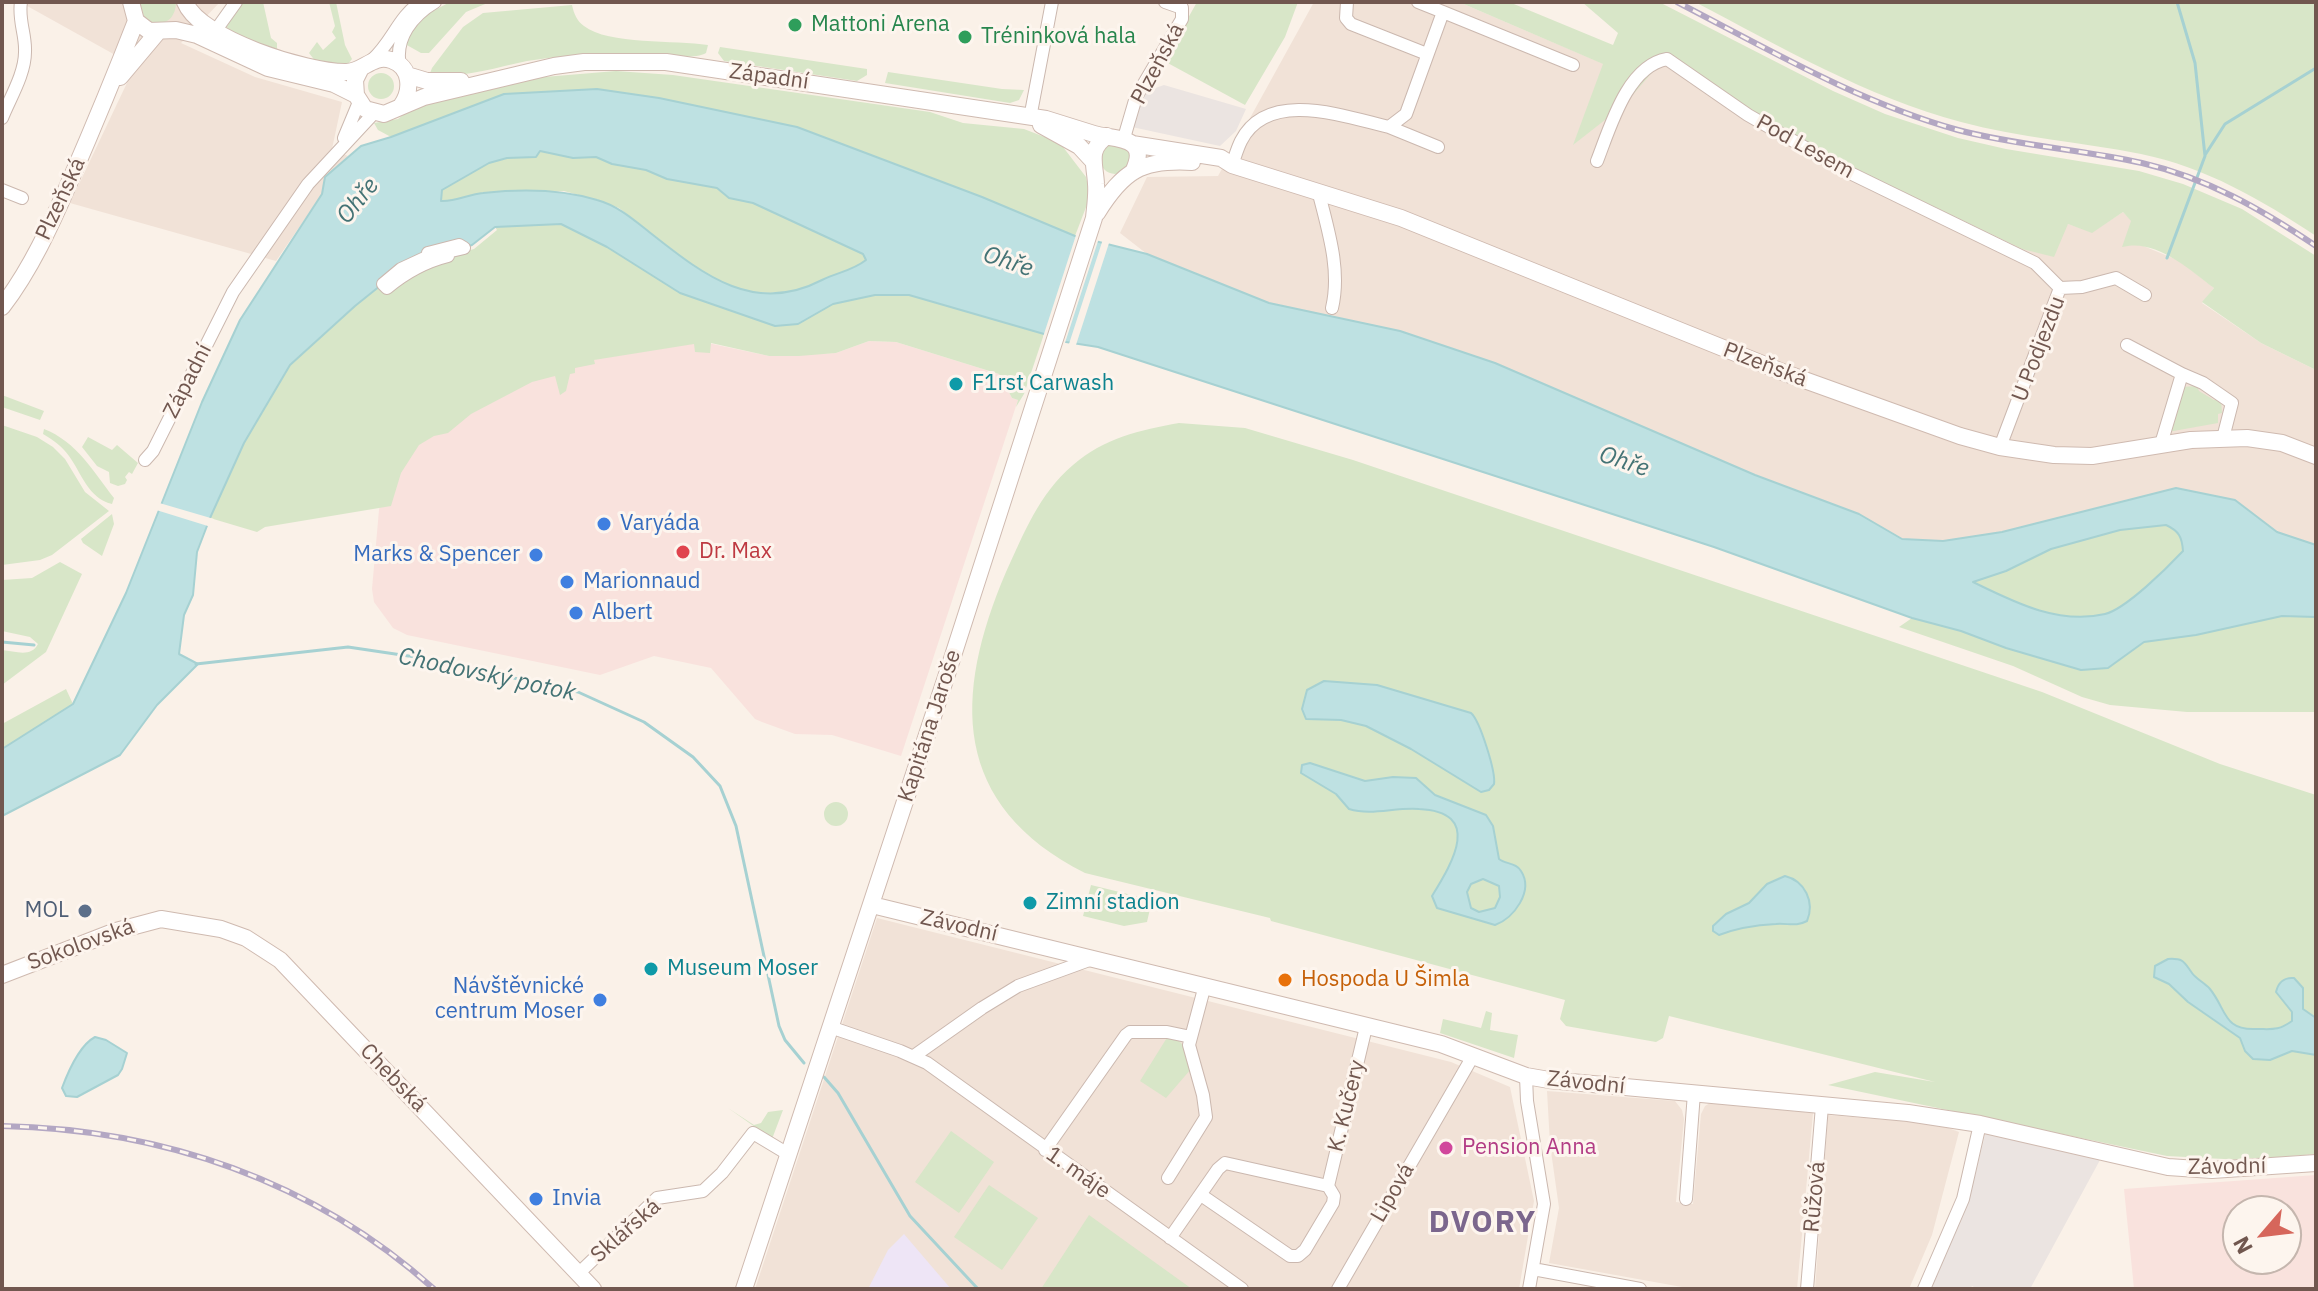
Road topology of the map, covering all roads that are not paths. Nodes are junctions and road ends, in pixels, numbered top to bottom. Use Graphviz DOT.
graph roads {
  1 [pos="21,2"];
  2 [pos="131,2"];
  3 [pos="236,2"];
  4 [pos="421,2"];
  5 [pos="435,2"];
  6 [pos="1052,2"];
  7 [pos="1165,2"];
  8 [pos="1195,2"];
  9 [pos="1347,2"];
  10 [pos="1418,2"];
  11 [pos="185,3"];
  12 [pos="1184,11"];
  13 [pos="1443,12"];
  14 [pos="136,21"];
  15 [pos="216,30"];
  16 [pos="164,31"];
  17 [pos="1427,54"];
  18 [pos="366,64"];
  19 [pos="1573,65"];
  20 [pos="403,70"];
  21 [pos="506,76"];
  22 [pos="112,87"];
  23 [pos="357,98"];
  24 [pos="401,107"];
  25 [pos="374,113"];
  26 [pos="2,118"];
  27 [pos="1030,118"];
  28 [pos="1389,127"];
  29 [pos="1121,140"];
  30 [pos="342,145"];
  31 [pos="1438,147"];
  32 [pos="1597,161"];
  33 [pos="1093,163"];
  34 [pos="1232,165"];
  35 [pos="1127,176"];
  36 [pos="2,190"];
  37 [pos="1319,194"];
  38 [pos="22,198"];
  39 [pos="1094,218"];
  40 [pos="401,269"];
  41 [pos="2060,288"];
  42 [pos="2145,295"];
  43 [pos="2,307"];
  44 [pos="1332,308"];
  45 [pos="2127,345"];
  46 [pos="2182,374"];
  47 [pos="2223,438"];
  48 [pos="2161,444"];
  49 [pos="2000,447"];
  50 [pos="2316,456"];
  51 [pos="145,460"];
  52 [pos="872,905"];
  53 [pos="161,919"];
  54 [pos="1094,958"];
  55 [pos="2,975"];
  56 [pos="1205,985"];
  57 [pos="830,1027"];
  58 [pos="1366,1027"];
  59 [pos="1191,1037"];
  60 [pos="914,1056"];
  61 [pos="1473,1056"];
  62 [pos="1526,1076"];
  63 [pos="1694,1093"];
  64 [pos="1822,1106"];
  65 [pos="1980,1124"];
  66 [pos="1045,1150"];
  67 [pos="788,1154"];
  68 [pos="2316,1163"];
  69 [pos="1168,1178"];
  70 [pos="1328,1186"];
  71 [pos="1201,1195"];
  72 [pos="1686,1199"];
  73 [pos="762,1232"];
  74 [pos="1170,1238"];
  75 [pos="1533,1269"];
  76 [pos="578,1274"];
  77 [pos="593,1289"];
  78 [pos="735,1289"];
  79 [pos="744,1289"];
  80 [pos="1242,1289"];
  81 [pos="1338,1289"];
  82 [pos="1529,1289"];
  83 [pos="1640,1289"];
  84 [pos="1807,1289"];
  85 [pos="1924,1289"];
  1 -- 26 [label="street"];
  2 -- 14 [label="street"];
  3 -- 15 [label="street"];
  4 -- 18 [label="street, Západní"];
  5 -- 20 [label="street"];
  6 -- 27 [label="street"];
  7 -- 12 [label="street, Plzeňská"];
  8 -- 12 [label="street"];
  9 -- 17 [label="street"];
  10 -- 13 [label="street"];
  11 -- 15 [label="street, Západní"];
  11 -- 16 [label="street, Západní"];
  12 -- 29 [label="street, Plzeňská"];
  13 -- 17 [label="street"];
  13 -- 19 [label="street"];
  14 -- 16 [label="street"];
  14 -- 22 [label="street, Plzeňská"];
  15 -- 18 [label="street, Západní"];
  16 -- 22 [label="street, Plzeňská"];
  16 -- 23 [label="street"];
  17 -- 28 [label="street"];
  18 -- 20 [label="street, Západní"];
  18 -- 23 [label="street, Západní"];
  20 -- 21 [label="street, Západní"];
  20 -- 24 [label="street"];
  21 -- 24 [label="street, Západní"];
  21 -- 27 [label="street, Západní"];
  22 -- 43 [label="street, Plzeňská"];
  23 -- 25 [label="street"];
  23 -- 30 [label="street, Západní"];
  24 -- 25 [label="street, Západní"];
  25 -- 30 [label="street, Západní"];
  27 -- 29 [label="street, Západní"];
  27 -- 33 [label="street, Západní"];
  28 -- 31 [label="street"];
  28 -- 34 [label="street"];
  29 -- 33 [label="street"];
  29 -- 34 [label="street, Plzeňská"];
  29 -- 35 [label="street"];
  30 -- 51 [label="street, Západní"];
  32 -- 41 [label="street, Pod Lesem"];
  33 -- 35 [label="street"];
  33 -- 39 [label="street, Kapitána Jaroše"];
  34 -- 35 [label="street, Plzeňská"];
  34 -- 37 [label="street, Plzeňská"];
  35 -- 39 [label="street, Kapitána Jaroše"];
  36 -- 38 [label="street"];
  37 -- 44 [label="street"];
  37 -- 49 [label="street, Plzeňská"];
  39 -- 52 [label="street, Kapitána Jaroše"];
  40 -- 40 [label="street"];
  41 -- 42 [label="street, U Podjezdu"];
  41 -- 49 [label="street, U Podjezdu"];
  45 -- 46 [label="street"];
  46 -- 47 [label="street"];
  46 -- 48 [label="street"];
  47 -- 48 [label="street, Plzeňská"];
  47 -- 50 [label="street, Plzeňská"];
  48 -- 49 [label="street, Plzeňská"];
  52 -- 54 [label="street, Závodní"];
  52 -- 57 [label="street, Kapitána Jaroše"];
  53 -- 55 [label="street, Sokolovská"];
  53 -- 76 [label="street, Chebská"];
  54 -- 56 [label="street, Závodní"];
  54 -- 60 [label="street"];
  56 -- 58 [label="street, Závodní"];
  56 -- 59 [label="street"];
  57 -- 60 [label="street, 1. máje"];
  57 -- 67 [label="street, Kapitána Jaroše"];
  58 -- 61 [label="street, Závodní"];
  58 -- 70 [label="street, K. Kučery"];
  59 -- 66 [label="street"];
  59 -- 69 [label="street"];
  60 -- 66 [label="street, 1. máje"];
  61 -- 62 [label="street, Závodní"];
  61 -- 81 [label="street, Lipová"];
  62 -- 63 [label="street, Závodní"];
  62 -- 75 [label="street"];
  63 -- 64 [label="street, Závodní"];
  63 -- 72 [label="street"];
  64 -- 65 [label="street, Závodní"];
  64 -- 84 [label="street, Růžová"];
  65 -- 68 [label="street, Závodní"];
  65 -- 85 [label="street"];
  66 -- 74 [label="street, 1. máje"];
  67 -- 73 [label="street, Kapitána Jaroše"];
  67 -- 76 [label="street, Sklářská"];
  70 -- 71 [label="street"];
  70 -- 71 [label="street, K. Kučery"];
  71 -- 74 [label="street"];
  73 -- 78 [label="street, Kapitána Jaroše"];
  73 -- 79 [label="street, Kapitána Jaroše"];
  74 -- 80 [label="street, 1. máje"];
  75 -- 82 [label="street"];
  75 -- 83 [label="street"];
  76 -- 77 [label="street, Chebská"];
}
